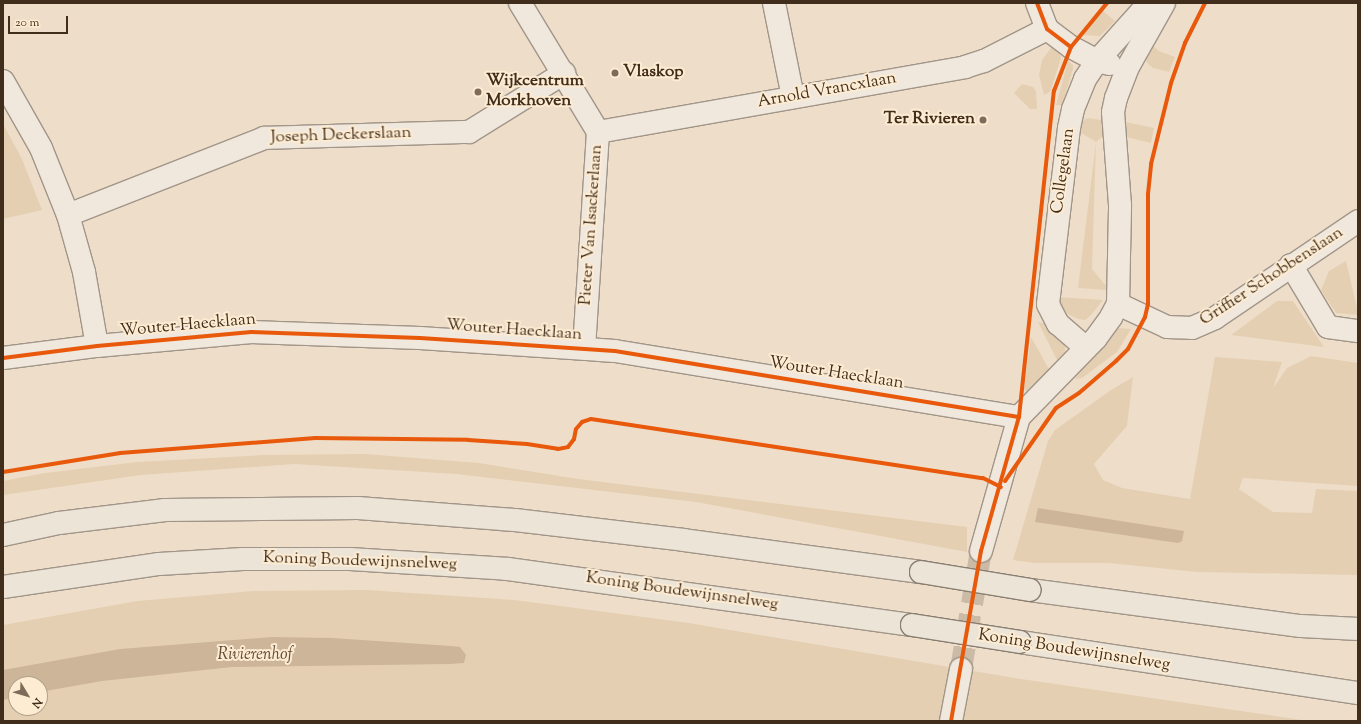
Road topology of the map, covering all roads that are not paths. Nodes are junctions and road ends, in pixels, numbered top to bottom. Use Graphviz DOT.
graph roads {
  1 [pos="520,3"];
  2 [pos="774,3"];
  3 [pos="1037,3"];
  4 [pos="1149,3"];
  5 [pos="1164,3"];
  6 [pos="1047,29"];
  7 [pos="1097,61"];
  8 [pos="1128,67"];
  9 [pos="564,73"];
  10 [pos="3,81"];
  11 [pos="793,97"];
  12 [pos="598,132"];
  13 [pos="68,215"];
  14 [pos="1358,221"];
  15 [pos="1291,265"];
  16 [pos="1118,304"];
  17 [pos="1358,331"];
  18 [pos="97,346"];
  19 [pos="584,348"];
  20 [pos="1086,348"];
  21 [pos="3,358"];
  22 [pos="1019,416"];
  23 [pos="3,535"];
  24 [pos="981,551"];
  25 [pos="3,587"];
  26 [pos="1358,629"];
  27 [pos="961,669"];
  28 [pos="1358,693"];
  29 [pos="951,721"];
  1 -- 9 [label="street, Pieter Van Isackerlaan"];
  2 -- 11 [label="street"];
  3 -- 6 [label="street"];
  4 -- 7 [label="street, Collegelaan"];
  5 -- 8 [label="street"];
  6 -- 7 [label="street"];
  6 -- 11 [label="street, Arnold Vrancxlaan"];
  7 -- 8 [label="street"];
  7 -- 20 [label="street, Collegelaan"];
  8 -- 16 [label="street"];
  9 -- 12 [label="street, Pieter Van Isackerlaan"];
  9 -- 13 [label="street, Joseph Deckerslaan"];
  10 -- 13 [label="street"];
  11 -- 12 [label="street, Arnold Vrancxlaan"];
  12 -- 19 [label="street, Pieter Van Isackerlaan"];
  13 -- 18 [label="street"];
  14 -- 15 [label="street, Griffier Schobbenslaan"];
  15 -- 16 [label="street, Griffier Schobbenslaan"];
  15 -- 17 [label="street"];
  16 -- 20 [label="street"];
  18 -- 19 [label="street, Wouter Haecklaan"];
  18 -- 21 [label="street, Wouter Haecklaan"];
  19 -- 22 [label="street, Wouter Haecklaan"];
  20 -- 22 [label="street"];
  22 -- 24 [label="street"];
  23 -- 26 [label="highway, bridge"];
  25 -- 28 [label="highway, Koning Boudewijnsnelweg, bridge"];
  27 -- 29 [label="street"];
}
